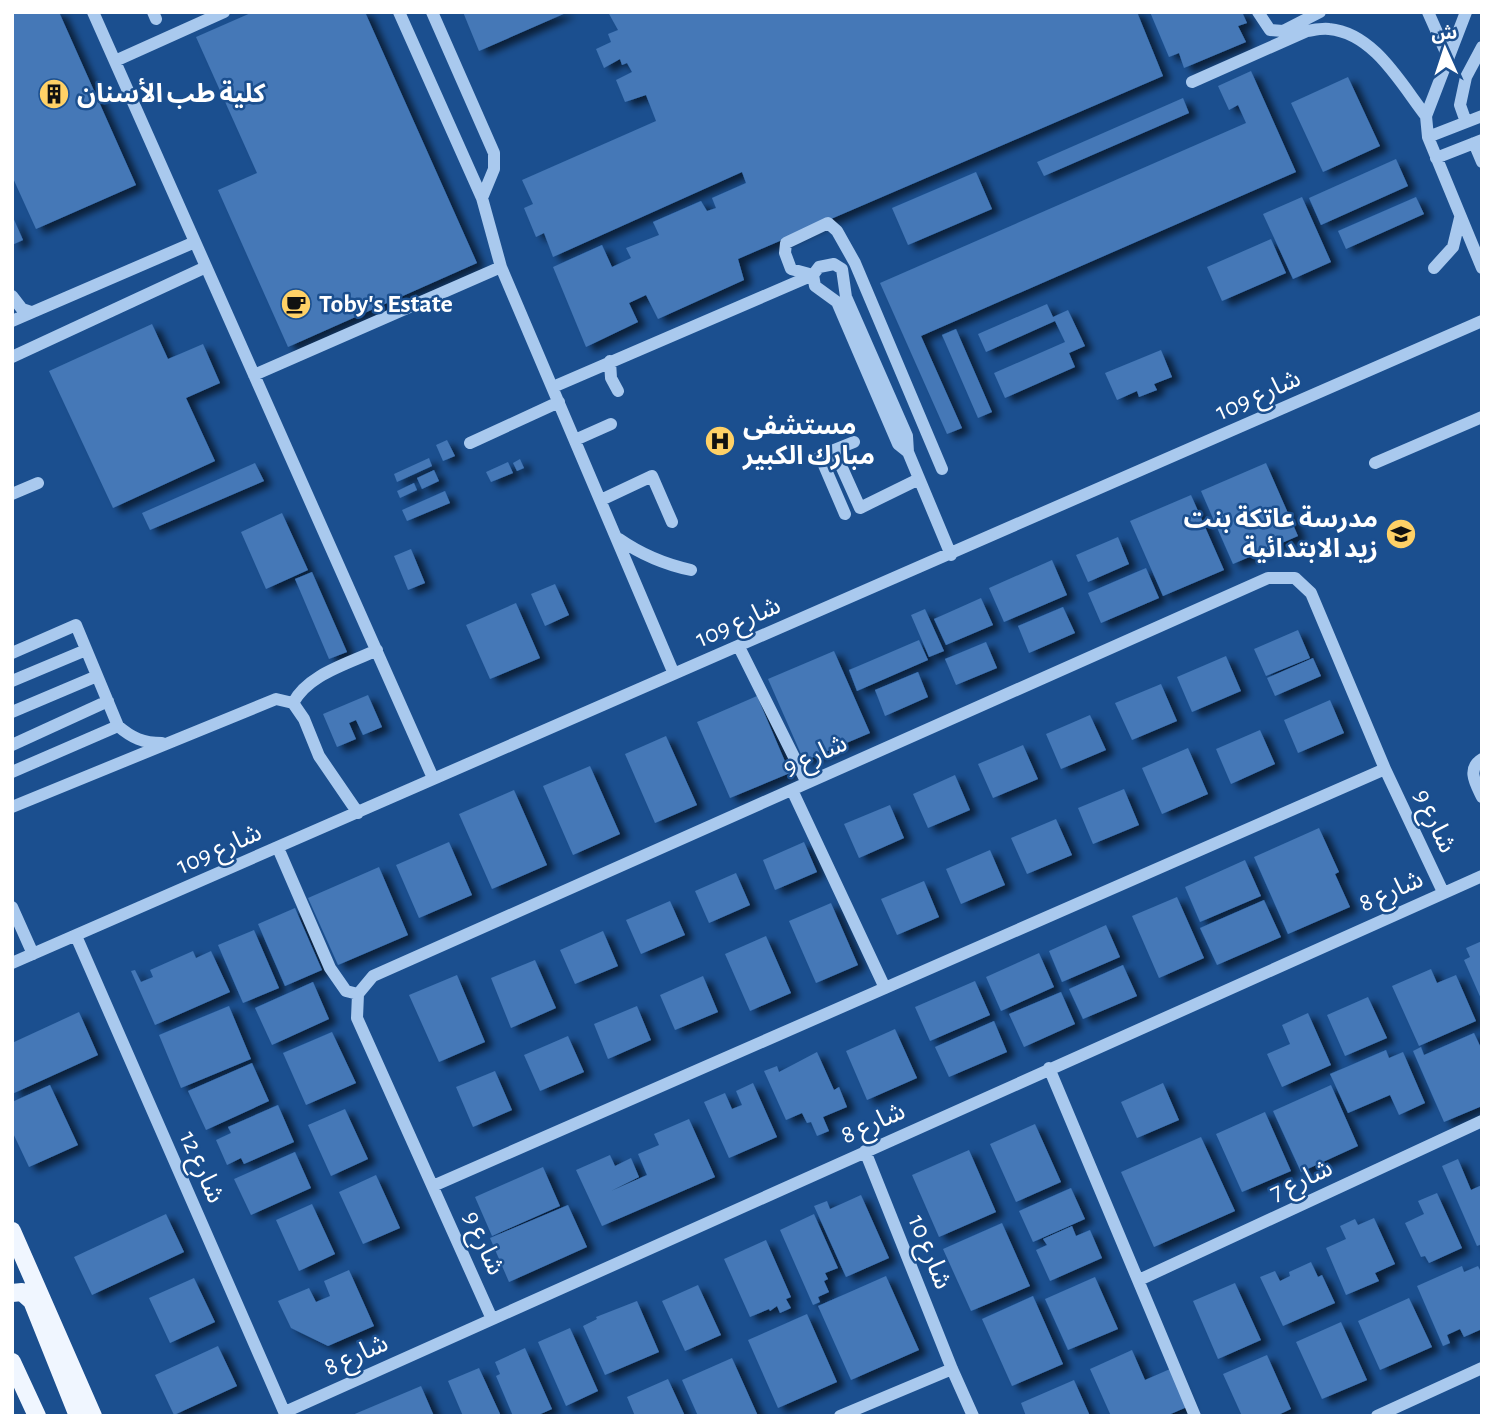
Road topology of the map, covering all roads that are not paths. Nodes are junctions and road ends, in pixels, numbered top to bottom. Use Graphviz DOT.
graph roads {
  1 [pos="93,12"];
  2 [pos="224,12"];
  3 [pos="399,12"];
  4 [pos="432,12"];
  5 [pos="1258,12"];
  6 [pos="1320,12"];
  7 [pos="1428,12"];
  8 [pos="1463,15"];
  9 [pos="1482,34"];
  10 [pos="1481,51"];
  11 [pos="1448,57"];
  12 [pos="115,61"];
  13 [pos="1192,82"];
  14 [pos="1426,116"];
  15 [pos="1482,116"];
  16 [pos="1466,122"];
  17 [pos="1428,137"];
  18 [pos="1478,141"];
  19 [pos="1436,158"];
  20 [pos="1482,162"];
  21 [pos="482,198"];
  22 [pos="1460,218"];
  23 [pos="195,242"];
  24 [pos="206,267"];
  25 [pos="502,267"];
  26 [pos="1434,268"];
  27 [pos="1482,268"];
  28 [pos="813,275"];
  29 [pos="12,296"];
  30 [pos="31,312"];
  31 [pos="12,321"];
  32 [pos="1482,321"];
  33 [pos="12,356"];
  34 [pos="610,361"];
  35 [pos="254,375"];
  36 [pos="553,387"];
  37 [pos="618,391"];
  38 [pos="559,402"];
  39 [pos="1482,417"];
  40 [pos="611,424"];
  41 [pos="575,440"];
  42 [pos="854,442"];
  43 [pos="470,443"];
  44 [pos="908,453"];
  45 [pos="820,456"];
  46 [pos="1375,463"];
  47 [pos="942,469"];
  48 [pos="919,479"];
  49 [pos="38,483"];
  50 [pos="12,494"];
  51 [pos="601,500"];
  52 [pos="845,514"];
  53 [pos="672,522"];
  54 [pos="619,539"];
  55 [pos="951,555"];
  56 [pos="691,570"];
  57 [pos="739,647"];
  58 [pos="86,650"];
  59 [pos="376,650"];
  60 [pos="12,653"];
  61 [pos="674,674"];
  62 [pos="97,676"];
  63 [pos="12,681"];
  64 [pos="108,701"];
  65 [pos="293,703"];
  66 [pos="12,712"];
  67 [pos="118,726"];
  68 [pos="166,743"];
  69 [pos="12,745"];
  70 [pos="1482,759"];
  71 [pos="1385,769"];
  72 [pos="12,772"];
  73 [pos="433,778"];
  74 [pos="807,783"];
  75 [pos="792,790"];
  76 [pos="1482,797"];
  77 [pos="12,807"];
  78 [pos="358,813"];
  79 [pos="278,848"];
  80 [pos="1482,876"];
  81 [pos="1443,892"];
  82 [pos="12,906"];
  83 [pos="76,936"];
  84 [pos="33,954"];
  85 [pos="12,964"];
  86 [pos="885,988"];
  87 [pos="358,993"];
  88 [pos="1049,1068"];
  89 [pos="1482,1121"];
  90 [pos="865,1152"];
  91 [pos="433,1186"];
  92 [pos="12,1231"];
  93 [pos="1139,1280"];
  94 [pos="12,1293"];
  95 [pos="492,1320"];
  96 [pos="12,1362"];
  97 [pos="1482,1368"];
  98 [pos="952,1369"];
  99 [pos="285,1414"];
  100 [pos="37,1416"];
  101 [pos="78,1416"];
  102 [pos="93,1416"];
  103 [pos="840,1416"];
  104 [pos="973,1416"];
  105 [pos="1195,1416"];
  106 [pos="1377,1416"];
  1 -- 12 [label="street"];
  2 -- 12 [label="street"];
  3 -- 21 [label="street"];
  4 -- 21 [label="street"];
  5 -- 6 [label="street"];
  7 -- 11 [label="street"];
  8 -- 11 [label="street"];
  9 -- 10 [label="street"];
  10 -- 16 [label="street"];
  11 -- 14 [label="street"];
  12 -- 23 [label="street"];
  13 -- 14 [label="street"];
  14 -- 17 [label="street"];
  15 -- 16 [label="street"];
  16 -- 17 [label="street"];
  17 -- 19 [label="street"];
  18 -- 19 [label="street"];
  18 -- 20 [label="street"];
  19 -- 22 [label="street"];
  21 -- 25 [label="street"];
  22 -- 26 [label="street"];
  22 -- 27 [label="street"];
  23 -- 24 [label="street"];
  23 -- 30 [label="street"];
  24 -- 33 [label="street"];
  24 -- 35 [label="street"];
  25 -- 35 [label="street"];
  25 -- 36 [label="street"];
  28 -- 34 [label="street"];
  28 -- 44 [label="street"];
  28 -- 44 [label="street"];
  28 -- 47 [label="street"];
  29 -- 30 [label="street"];
  30 -- 31 [label="street"];
  32 -- 55 [label="street, شارع 109"];
  34 -- 36 [label="street"];
  34 -- 37 [label="street"];
  35 -- 59 [label="street"];
  36 -- 38 [label="street"];
  38 -- 41 [label="street"];
  38 -- 43 [label="street"];
  39 -- 46 [label="street"];
  40 -- 41 [label="street"];
  41 -- 51 [label="street"];
  42 -- 48 [label="street"];
  44 -- 48 [label="street"];
  45 -- 52 [label="street"];
  48 -- 55 [label="street"];
  49 -- 50 [label="street"];
  51 -- 53 [label="street"];
  51 -- 54 [label="street"];
  54 -- 56 [label="street"];
  54 -- 61 [label="street"];
  55 -- 57 [label="street, شارع 109"];
  57 -- 61 [label="street, شارع 109"];
  57 -- 74 [label="street"];
  58 -- 60 [label="street"];
  58 -- 62 [label="street"];
  58 -- 63 [label="street"];
  59 -- 65 [label="street"];
  59 -- 73 [label="street"];
  61 -- 73 [label="street, شارع 109"];
  62 -- 64 [label="street"];
  62 -- 66 [label="street"];
  64 -- 67 [label="street"];
  64 -- 69 [label="street"];
  65 -- 68 [label="street"];
  65 -- 78 [label="street"];
  67 -- 68 [label="street"];
  67 -- 72 [label="street"];
  68 -- 77 [label="street"];
  70 -- 76 [label="street"];
  71 -- 74 [label="street, شارع 9"];
  71 -- 81 [label="street, شارع 9"];
  71 -- 86 [label="street, شارع 9"];
  73 -- 78 [label="street, شارع 109"];
  74 -- 75 [label="street, شارع 9"];
  75 -- 86 [label="street"];
  75 -- 87 [label="street, شارع 9"];
  78 -- 79 [label="street, شارع 109"];
  79 -- 83 [label="street, شارع 109"];
  79 -- 87 [label="street"];
  80 -- 81 [label="street, شارع 8"];
  81 -- 88 [label="street, شارع 8"];
  82 -- 84 [label="street"];
  83 -- 84 [label="street, شارع 109"];
  83 -- 99 [label="street, شارع 12"];
  84 -- 85 [label="street, شارع 109"];
  86 -- 91 [label="street, شارع 9"];
  87 -- 91 [label="street, شارع 9"];
  88 -- 90 [label="street, شارع 8"];
  88 -- 93 [label="street"];
  89 -- 93 [label="street, شارع 7"];
  90 -- 95 [label="street, شارع 8"];
  90 -- 98 [label="street, شارع 10"];
  91 -- 95 [label="street, شارع 9"];
  92 -- 102 [label="main road"];
  93 -- 105 [label="street"];
  94 -- 101 [label="main road"];
  95 -- 99 [label="street, شارع 8"];
  96 -- 100 [label="main road"];
  97 -- 106 [label="street"];
  98 -- 103 [label="street"];
  98 -- 104 [label="street, شارع 10"];
}
